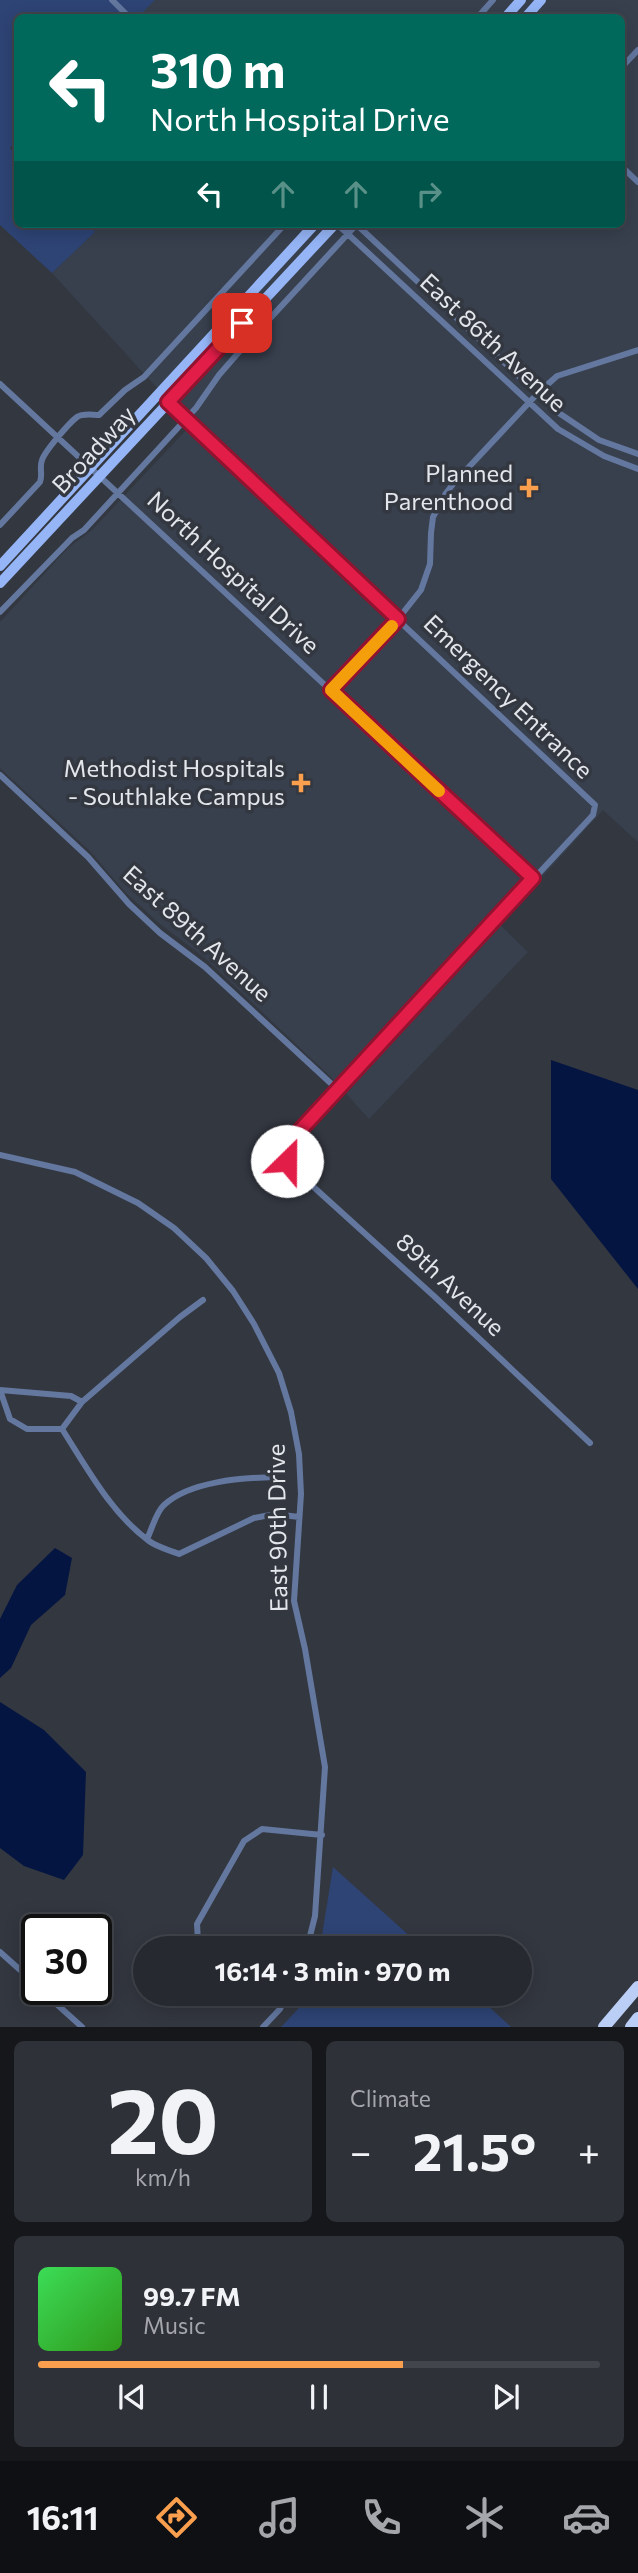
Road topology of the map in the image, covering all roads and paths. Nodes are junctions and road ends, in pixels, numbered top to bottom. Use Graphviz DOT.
graph roads {
  1 [pos="112,0"];
  2 [pos="493,0"];
  3 [pos="521,0"];
  4 [pos="541,0"];
  5 [pos="125,14"];
  6 [pos="481,14"];
  7 [pos="509,14"];
  8 [pos="529,14"];
  9 [pos="638,50"];
  10 [pos="625,64"];
  11 [pos="625,170"];
  12 [pos="638,182"];
  13 [pos="281,228"];
  14 [pos="311,228"];
  15 [pos="332,228"];
  16 [pos="341,228"];
  17 [pos="353,228"];
  18 [pos="361,228"];
  19 [pos="348,234"];
  20 [pos="638,350"];
  21 [pos="172,379"];
  22 [pos="0,384"];
  23 [pos="538,393"];
  24 [pos="168,402"];
  25 [pos="528,403"];
  26 [pos="186,420"];
  27 [pos="59,438"];
  28 [pos="638,454"];
  29 [pos="638,468"];
  30 [pos="95,471"];
  31 [pos="118,492"];
  32 [pos="0,525"];
  33 [pos="0,566"];
  34 [pos="0,583"];
  35 [pos="0,612"];
  36 [pos="398,619"];
  37 [pos="331,690"];
  38 [pos="0,775"];
  39 [pos="533,878"];
  40 [pos="338,1090"];
  41 [pos="1,1156"];
  42 [pos="203,1300"];
  43 [pos="0,1390"];
  44 [pos="82,1402"];
  45 [pos="62,1429"];
  46 [pos="590,1443"];
  47 [pos="275,1477"];
  48 [pos="299,1517"];
  49 [pos="147,1539"];
  50 [pos="322,1835"];
  51 [pos="198,1936"];
  52 [pos="310,1936"];
  53 [pos="0,1952"];
  54 [pos="21,1971"];
  55 [pos="638,1987"];
  56 [pos="58,2005"];
  57 [pos="282,2006"];
  58 [pos="638,2018"];
  59 [pos="82,2027"];
  60 [pos="263,2027"];
  61 [pos="604,2027"];
  62 [pos="631,2027"];
  1 -- 5 [label="street"];
  2 -- 6 [label="street"];
  3 -- 7 [label="main road"];
  4 -- 8 [label="main road"];
  9 -- 10 [label="street"];
  11 -- 12 [label="street"];
  13 -- 27 [label="street"];
  14 -- 21 [label="main road, Broadway"];
  15 -- 24 [label="main road, Broadway"];
  16 -- 19 [label="street, East 86th Avenue"];
  17 -- 19 [label="street"];
  18 -- 23 [label="street, East 86th Avenue"];
  19 -- 25 [label="street, East 86th Avenue"];
  19 -- 26 [label="street"];
  20 -- 23 [label="street"];
  21 -- 24 [label="street"];
  21 -- 30 [label="main road, Broadway"];
  22 -- 27 [label="street, North Hospital Drive"];
  23 -- 25 [label="street"];
  23 -- 28 [label="street, East 86th Avenue"];
  24 -- 26 [label="street, Emergency Entrance"];
  24 -- 30 [label="main road, Broadway"];
  25 -- 29 [label="street, East 86th Avenue"];
  25 -- 36 [label="street"];
  26 -- 31 [label="street"];
  26 -- 36 [label="street, Emergency Entrance"];
  27 -- 30 [label="street, North Hospital Drive"];
  27 -- 32 [label="street"];
  30 -- 31 [label="street, North Hospital Drive"];
  30 -- 33 [label="main road, Broadway"];
  30 -- 34 [label="main road, Broadway"];
  31 -- 35 [label="street"];
  31 -- 37 [label="street, North Hospital Drive"];
  36 -- 37 [label="street"];
  36 -- 39 [label="street, Emergency Entrance"];
  37 -- 39 [label="street, North Hospital Drive"];
  38 -- 40 [label="street, East 89th Avenue"];
  39 -- 40 [label="street"];
  40 -- 46 [label="street, 89th Avenue"];
  41 -- 48 [label="street, East 90th Drive"];
  42 -- 44 [label="street"];
  43 -- 44 [label="street"];
  43 -- 45 [label="street"];
  44 -- 45 [label="street"];
  45 -- 49 [label="street"];
  47 -- 49 [label="street"];
  48 -- 49 [label="street"];
  48 -- 50 [label="street, East 90th Drive"];
  50 -- 51 [label="street"];
  50 -- 52 [label="street, East 90th Drive"];
  53 -- 54 [label="street"];
  55 -- 61 [label="highway"];
  56 -- 59 [label="street"];
  57 -- 60 [label="street"];
  58 -- 62 [label="highway"];
}
